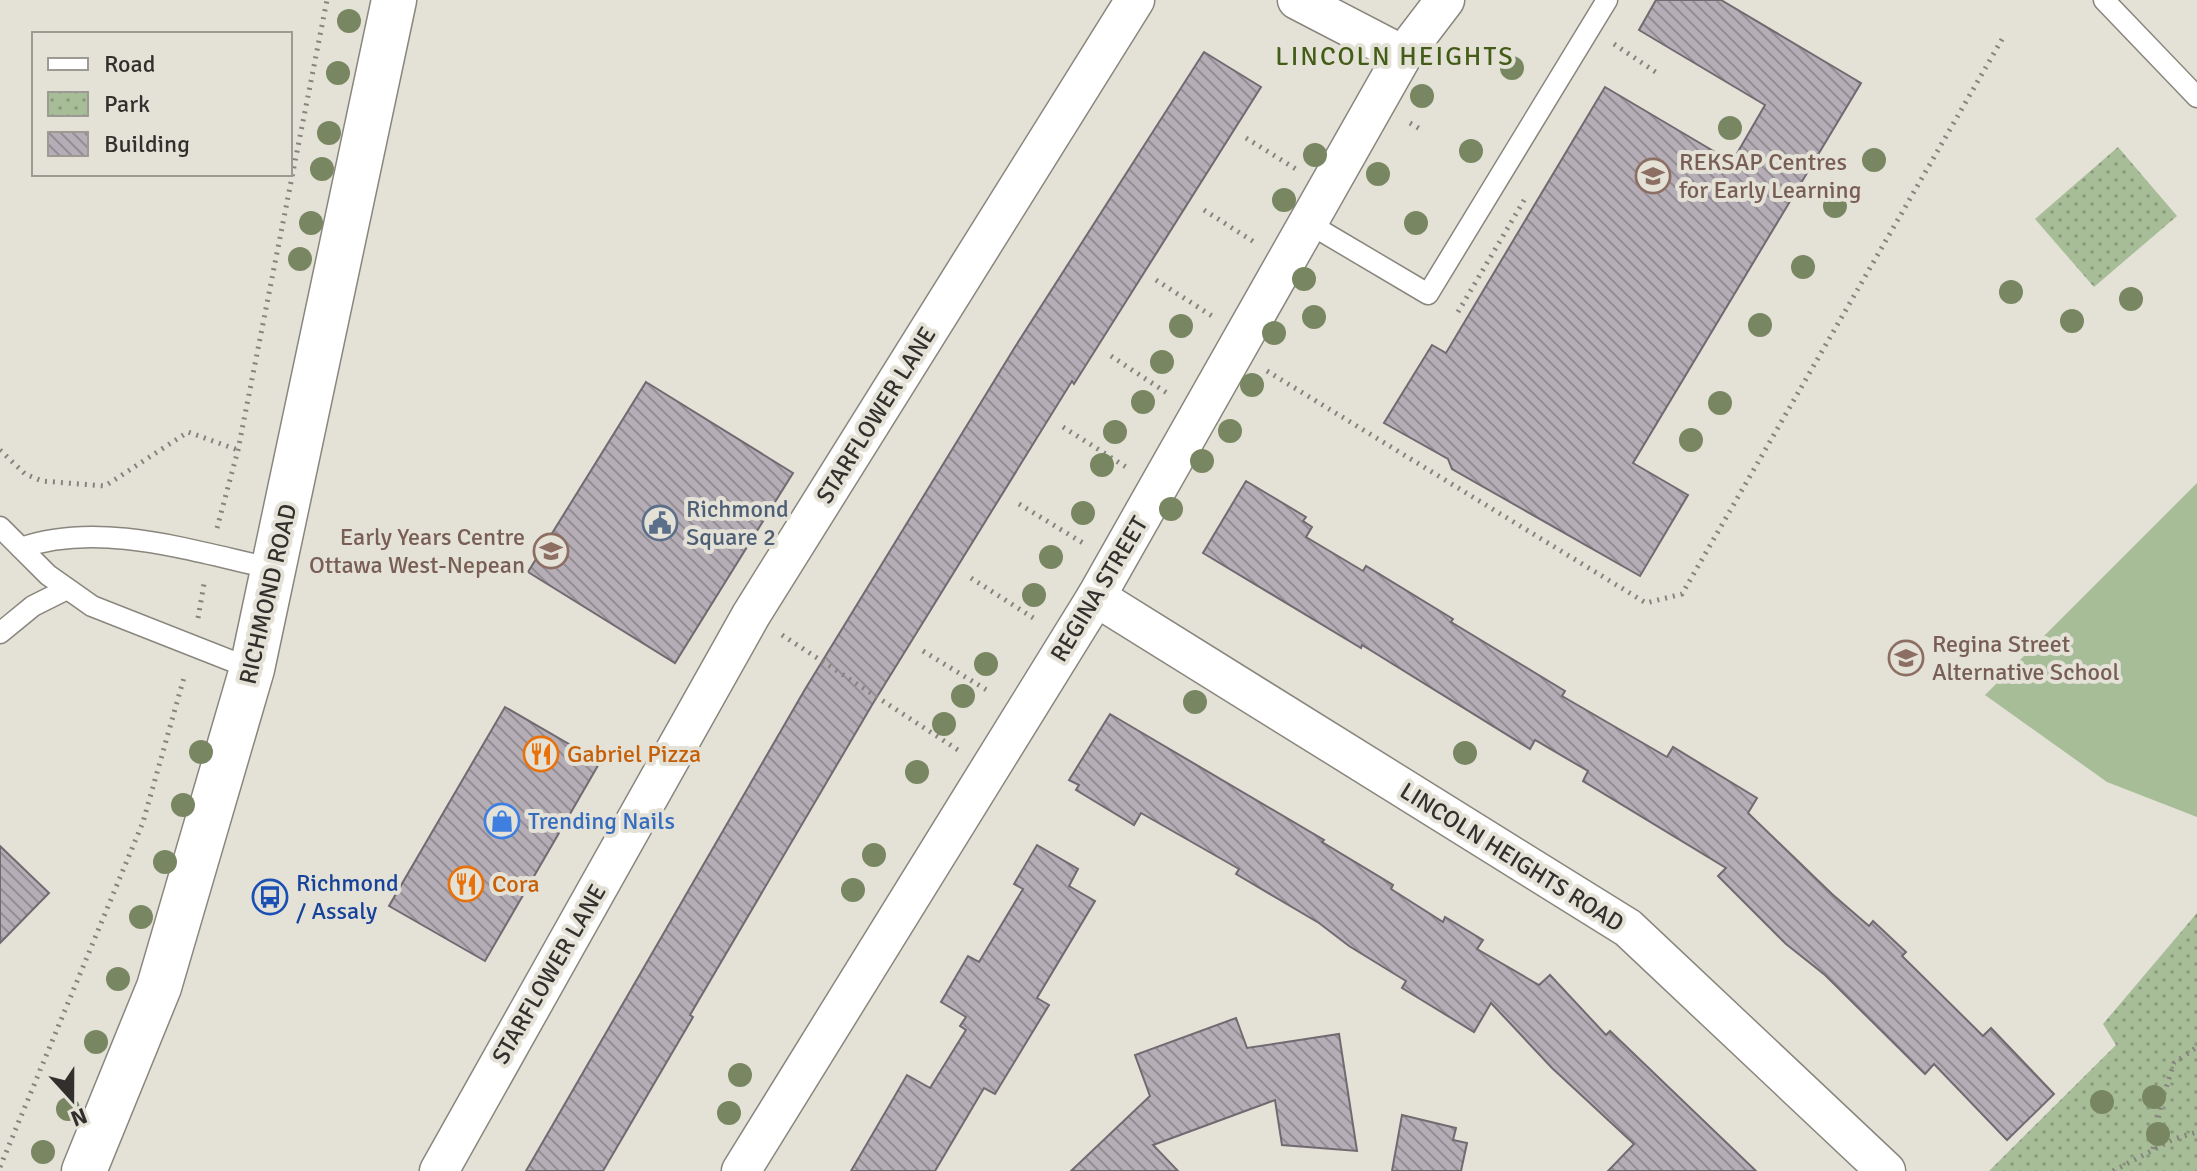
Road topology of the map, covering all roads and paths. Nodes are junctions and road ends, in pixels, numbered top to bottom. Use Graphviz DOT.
graph roads {
  1 [pos="327,0"];
  2 [pos="394,0"];
  3 [pos="1135,0"];
  4 [pos="1297,0"];
  5 [pos="1445,0"];
  6 [pos="1607,0"];
  7 [pos="2104,0"];
  8 [pos="1590,28"];
  9 [pos="2005,34"];
  10 [pos="1403,55"];
  11 [pos="1657,73"];
  12 [pos="2197,97"];
  13 [pos="1246,138"];
  14 [pos="1327,189"];
  15 [pos="1204,210"];
  16 [pos="1308,223"];
  17 [pos="1286,263"];
  18 [pos="1156,280"];
  19 [pos="1240,344"];
  20 [pos="1111,356"];
  21 [pos="1200,414"];
  22 [pos="1063,427"];
  23 [pos="0,450"];
  24 [pos="238,450"];
  25 [pos="1158,488"];
  26 [pos="1019,504"];
  27 [pos="0,527"];
  28 [pos="21,548"];
  29 [pos="210,555"];
  30 [pos="1115,563"];
  31 [pos="275,569"];
  32 [pos="971,578"];
  33 [pos="65,590"];
  34 [pos="1096,597"];
  35 [pos="751,615"];
  36 [pos="0,633"];
  37 [pos="1069,641"];
  38 [pos="193,645"];
  39 [pos="923,651"];
  40 [pos="252,669"];
  41 [pos="1024,713"];
  42 [pos="990,768"];
  43 [pos="2197,1047"];
  44 [pos="2197,1132"];
  45 [pos="2153,1149"];
  46 [pos="0,1167"];
  47 [pos="84,1171"];
  48 [pos="439,1171"];
  49 [pos="741,1171"];
  50 [pos="1886,1171"];
  51 [pos="2113,1171"];
  1 -- 24 [label="path"];
  2 -- 31 [label="main road, RICHMOND ROAD"];
  3 -- 35 [label="street, STARFLOWER LANE"];
  4 -- 10 [label="street"];
  5 -- 10 [label="street, REGINA STREET"];
  6 -- 8 [label="lane"];
  7 -- 12 [label="lane"];
  8 -- 11 [label="path"];
  8 -- 16 [label="lane"];
  9 -- 19 [label="path"];
  10 -- 14 [label="street, REGINA STREET"];
  13 -- 14 [label="path"];
  14 -- 16 [label="street, REGINA STREET"];
  15 -- 17 [label="path"];
  16 -- 17 [label="street, REGINA STREET"];
  17 -- 19 [label="street, REGINA STREET"];
  18 -- 19 [label="path"];
  19 -- 21 [label="street, REGINA STREET"];
  20 -- 21 [label="path"];
  21 -- 25 [label="street, REGINA STREET"];
  22 -- 25 [label="path"];
  23 -- 24 [label="path"];
  24 -- 29 [label="path"];
  25 -- 30 [label="street, REGINA STREET"];
  26 -- 30 [label="path"];
  27 -- 28 [label="lane"];
  28 -- 29 [label="lane"];
  28 -- 33 [label="lane"];
  29 -- 31 [label="lane"];
  29 -- 38 [label="path"];
  30 -- 34 [label="street, REGINA STREET"];
  31 -- 40 [label="main road, RICHMOND ROAD"];
  32 -- 37 [label="path"];
  33 -- 36 [label="lane"];
  33 -- 38 [label="lane"];
  34 -- 37 [label="street, REGINA STREET"];
  34 -- 50 [label="street, LINCOLN HEIGHTS ROAD"];
  35 -- 42 [label="path"];
  35 -- 48 [label="street, STARFLOWER LANE"];
  37 -- 41 [label="street, REGINA STREET"];
  38 -- 40 [label="lane"];
  38 -- 46 [label="path"];
  39 -- 41 [label="path"];
  40 -- 47 [label="main road, RICHMOND ROAD"];
  41 -- 42 [label="street, REGINA STREET"];
  42 -- 49 [label="street, REGINA STREET"];
  43 -- 45 [label="path"];
  44 -- 45 [label="path"];
  45 -- 51 [label="path"];
}
